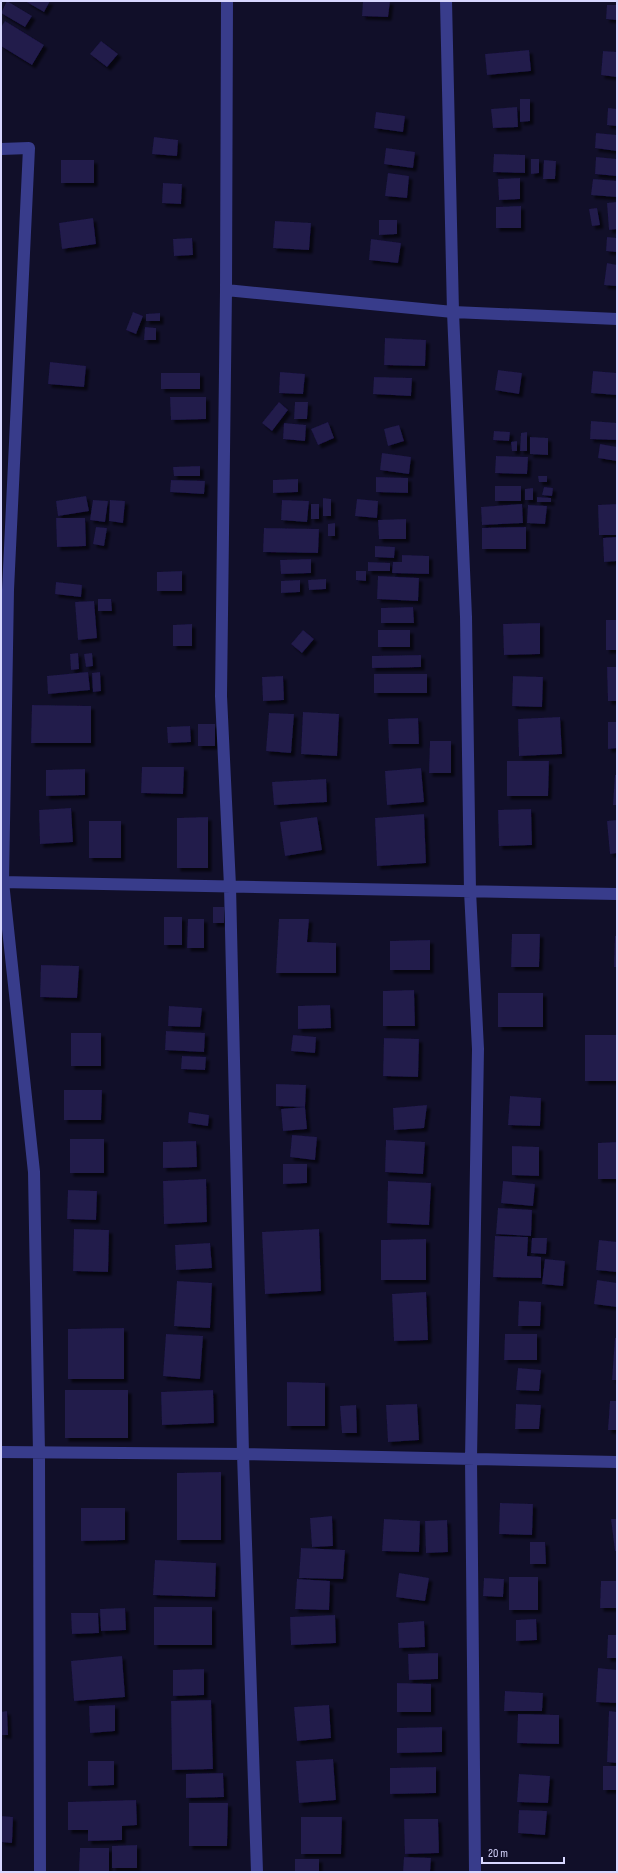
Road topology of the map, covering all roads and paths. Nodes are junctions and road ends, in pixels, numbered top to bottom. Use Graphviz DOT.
graph roads {
  1 [pos="227,1"];
  2 [pos="446,1"];
  3 [pos="1,149"];
  4 [pos="226,290"];
  5 [pos="453,312"];
  6 [pos="617,319"];
  7 [pos="2,882"];
  8 [pos="230,886"];
  9 [pos="470,891"];
  10 [pos="617,894"];
  11 [pos="1,1452"];
  12 [pos="38,1453"];
  13 [pos="243,1454"];
  14 [pos="471,1459"];
  15 [pos="617,1462"];
  16 [pos="40,1872"];
  17 [pos="257,1872"];
  18 [pos="475,1872"];
  1 -- 4 [label="street"];
  2 -- 5 [label="street"];
  3 -- 7 [label="street"];
  4 -- 5 [label="street"];
  4 -- 8 [label="street"];
  5 -- 6 [label="street"];
  5 -- 9 [label="street"];
  7 -- 8 [label="street"];
  7 -- 12 [label="street"];
  8 -- 9 [label="street"];
  8 -- 13 [label="street"];
  9 -- 10 [label="street"];
  9 -- 14 [label="street"];
  11 -- 12 [label="street"];
  12 -- 13 [label="street"];
  12 -- 16 [label="street"];
  13 -- 14 [label="street"];
  13 -- 17 [label="street"];
  14 -- 15 [label="street"];
  14 -- 18 [label="street"];
}
